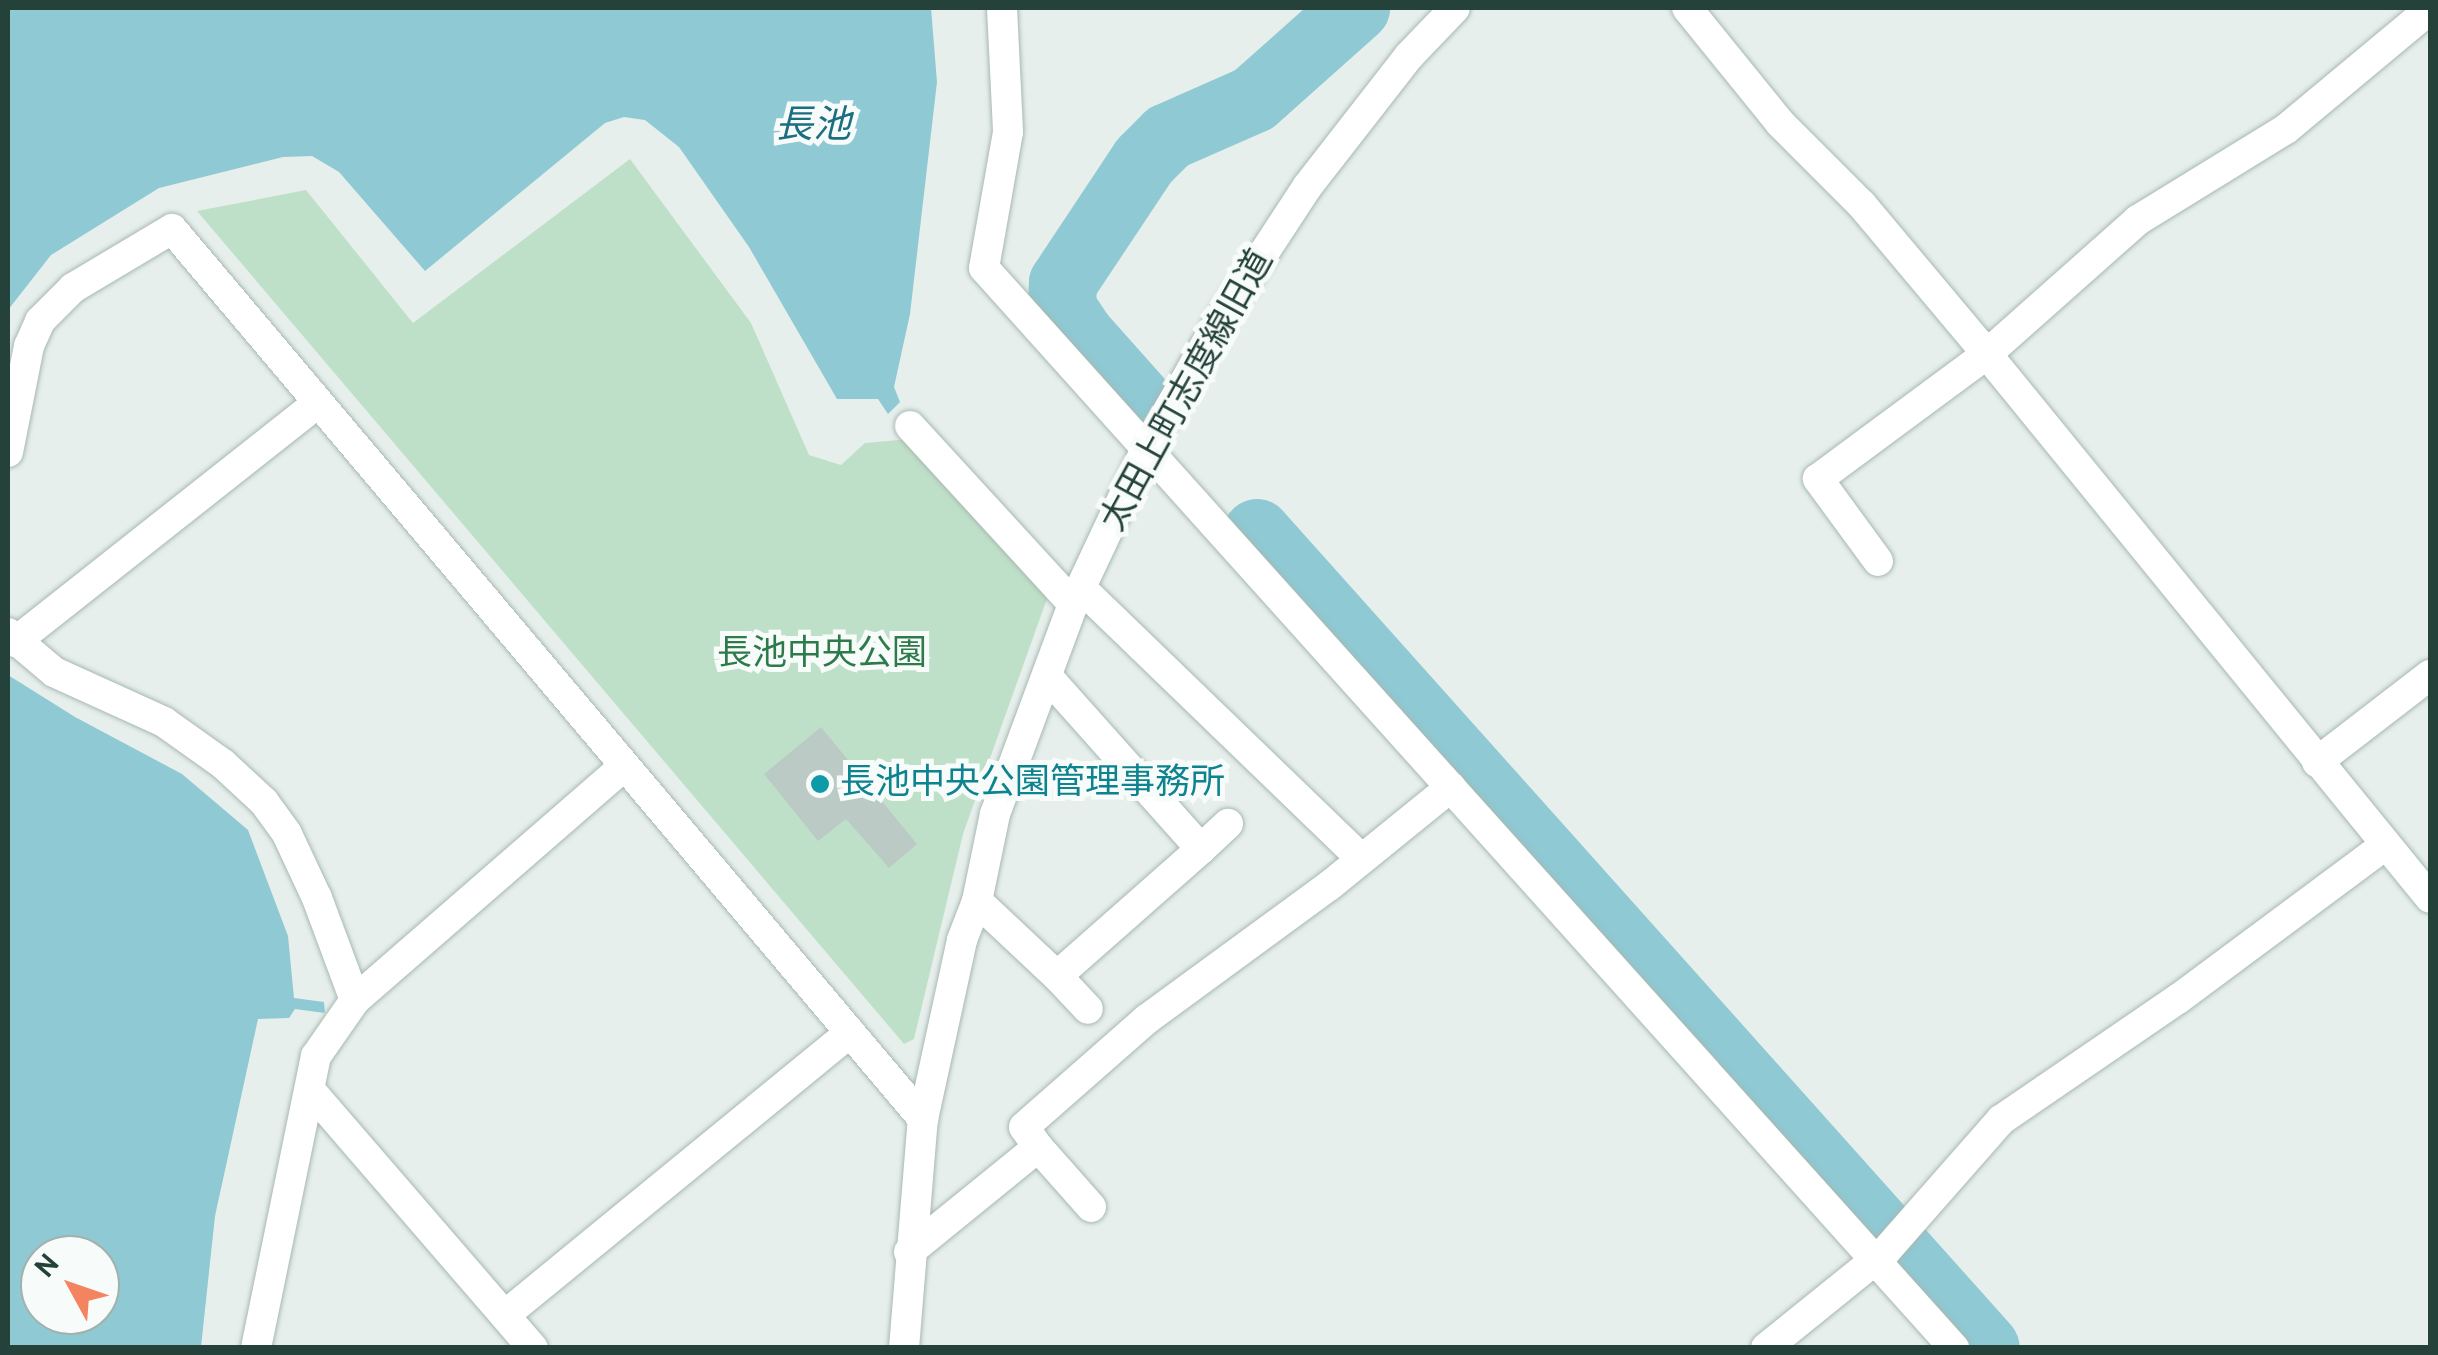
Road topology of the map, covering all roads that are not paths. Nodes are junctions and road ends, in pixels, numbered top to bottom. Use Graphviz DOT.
graph roads {
  1 [pos="1002,8"];
  2 [pos="1455,8"];
  3 [pos="1687,8"];
  4 [pos="2430,9"];
  5 [pos="1987,354"];
  6 [pos="318,403"];
  7 [pos="910,426"];
  8 [pos="1146,449"];
  9 [pos="8,452"];
  10 [pos="1878,561"];
  11 [pos="1077,596"];
  12 [pos="11,638"];
  13 [pos="2430,675"];
  14 [pos="1047,676"];
  15 [pos="2318,762"];
  16 [pos="624,766"];
  17 [pos="1451,787"];
  18 [pos="1228,824"];
  19 [pos="2384,846"];
  20 [pos="1201,850"];
  21 [pos="1360,856"];
  22 [pos="2430,898"];
  23 [pos="977,900"];
  24 [pos="1057,976"];
  25 [pos="356,1000"];
  26 [pos="1088,1009"];
  27 [pos="850,1033"];
  28 [pos="310,1090"];
  29 [pos="922,1119"];
  30 [pos="1038,1147"];
  31 [pos="1091,1206"];
  32 [pos="1888,1248"];
  33 [pos="908,1252"];
  34 [pos="505,1315"];
  35 [pos="256,1348"];
  36 [pos="532,1348"];
  37 [pos="904,1348"];
  38 [pos="1766,1348"];
  39 [pos="1954,1348"];
  1 -- 8 [label="street"];
  2 -- 8 [label="street, 太田上町志度線旧道"];
  3 -- 5 [label="street"];
  4 -- 5 [label="street"];
  5 -- 10 [label="street"];
  5 -- 15 [label="street"];
  6 -- 9 [label="street"];
  6 -- 12 [label="street"];
  6 -- 16 [label="street"];
  7 -- 11 [label="street"];
  8 -- 11 [label="street, 太田上町志度線旧道"];
  8 -- 17 [label="street"];
  11 -- 14 [label="street, 太田上町志度線旧道"];
  11 -- 21 [label="street"];
  12 -- 25 [label="street"];
  13 -- 15 [label="street"];
  14 -- 20 [label="street"];
  14 -- 23 [label="street, 太田上町志度線旧道"];
  15 -- 19 [label="street"];
  16 -- 25 [label="street"];
  16 -- 27 [label="street"];
  17 -- 21 [label="street"];
  17 -- 32 [label="street"];
  18 -- 20 [label="street"];
  19 -- 22 [label="street"];
  19 -- 32 [label="street"];
  20 -- 24 [label="street"];
  21 -- 30 [label="street"];
  23 -- 24 [label="street"];
  23 -- 29 [label="street, 太田上町志度線旧道"];
  24 -- 26 [label="street"];
  25 -- 28 [label="street"];
  27 -- 29 [label="street"];
  27 -- 34 [label="street"];
  28 -- 34 [label="street"];
  28 -- 35 [label="street"];
  29 -- 33 [label="street, 太田上町志度線旧道"];
  30 -- 31 [label="street"];
  30 -- 33 [label="street"];
  32 -- 38 [label="street"];
  32 -- 39 [label="street"];
  33 -- 37 [label="street, 太田上町志度線旧道"];
  34 -- 36 [label="street"];
}
